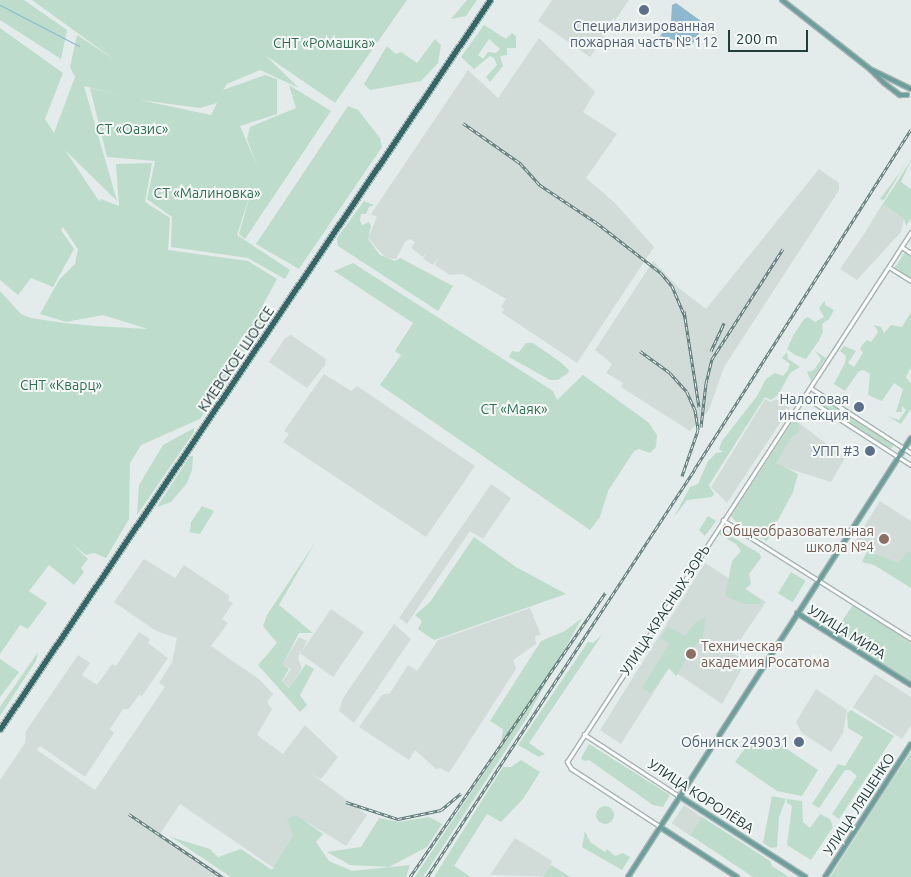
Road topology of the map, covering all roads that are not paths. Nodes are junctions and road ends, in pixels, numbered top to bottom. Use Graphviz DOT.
graph roads {
  1 [pos="490,0"];
  2 [pos="782,0"];
  3 [pos="870,69"];
  4 [pos="887,77"];
  5 [pos="884,83"];
  6 [pos="905,88"];
  7 [pos="911,90"];
  8 [pos="907,95"];
  9 [pos="911,232"];
  10 [pos="902,247"];
  11 [pos="911,253"];
  12 [pos="889,267"];
  13 [pos="911,281"];
  14 [pos="811,388"];
  15 [pos="804,396"];
  16 [pos="911,438"];
  17 [pos="904,449"];
  18 [pos="911,454"];
  19 [pos="899,457"];
  20 [pos="911,465"];
  21 [pos="722,520"];
  22 [pos="818,581"];
  23 [pos="797,614"];
  24 [pos="911,639"];
  25 [pos="911,685"];
  26 [pos="0,729"];
  27 [pos="584,734"];
  28 [pos="911,744"];
  29 [pos="679,796"];
  30 [pos="660,827"];
  31 [pos="628,877"];
  32 [pos="737,877"];
  33 [pos="805,877"];
  34 [pos="825,877"];
  1 -- 26 [label="highway, КИЕВСКОЕ ШОССЕ"];
  2 -- 3 [label="main road"];
  3 -- 4 [label="main road"];
  3 -- 5 [label="main road"];
  4 -- 5 [label="main road"];
  4 -- 6 [label="main road"];
  5 -- 8 [label="main road"];
  6 -- 7 [label="main road"];
  6 -- 8 [label="main road"];
  7 -- 8 [label="main road"];
  9 -- 10 [label="street, УЛИЦА КРАСНЫХ ЗОРЬ"];
  10 -- 11 [label="street"];
  10 -- 12 [label="street, УЛИЦА КРАСНЫХ ЗОРЬ"];
  12 -- 13 [label="street"];
  12 -- 14 [label="street, УЛИЦА КРАСНЫХ ЗОРЬ"];
  14 -- 15 [label="street, УЛИЦА КРАСНЫХ ЗОРЬ"];
  14 -- 17 [label="street"];
  15 -- 19 [label="street"];
  15 -- 21 [label="street, УЛИЦА КРАСНЫХ ЗОРЬ"];
  16 -- 17 [label="main road"];
  17 -- 18 [label="street"];
  17 -- 19 [label="main road"];
  19 -- 20 [label="street"];
  19 -- 22 [label="main road"];
  21 -- 22 [label="street, УЛИЦА МИРА"];
  21 -- 27 [label="street, УЛИЦА КРАСНЫХ ЗОРЬ"];
  22 -- 23 [label="main road"];
  22 -- 24 [label="street, УЛИЦА МИРА"];
  23 -- 25 [label="main road, УЛИЦА МИРА"];
  23 -- 29 [label="main road"];
  27 -- 29 [label="street, УЛИЦА КОРОЛЁВА"];
  27 -- 30 [label="street, УЛИЦА КРАСНЫХ ЗОРЬ"];
  28 -- 34 [label="main road, УЛИЦА ЛЯШЕНКО"];
  29 -- 30 [label="main road"];
  29 -- 33 [label="main road, УЛИЦА КОРОЛЁВА"];
  30 -- 31 [label="main road"];
  30 -- 32 [label="main road"];
}
